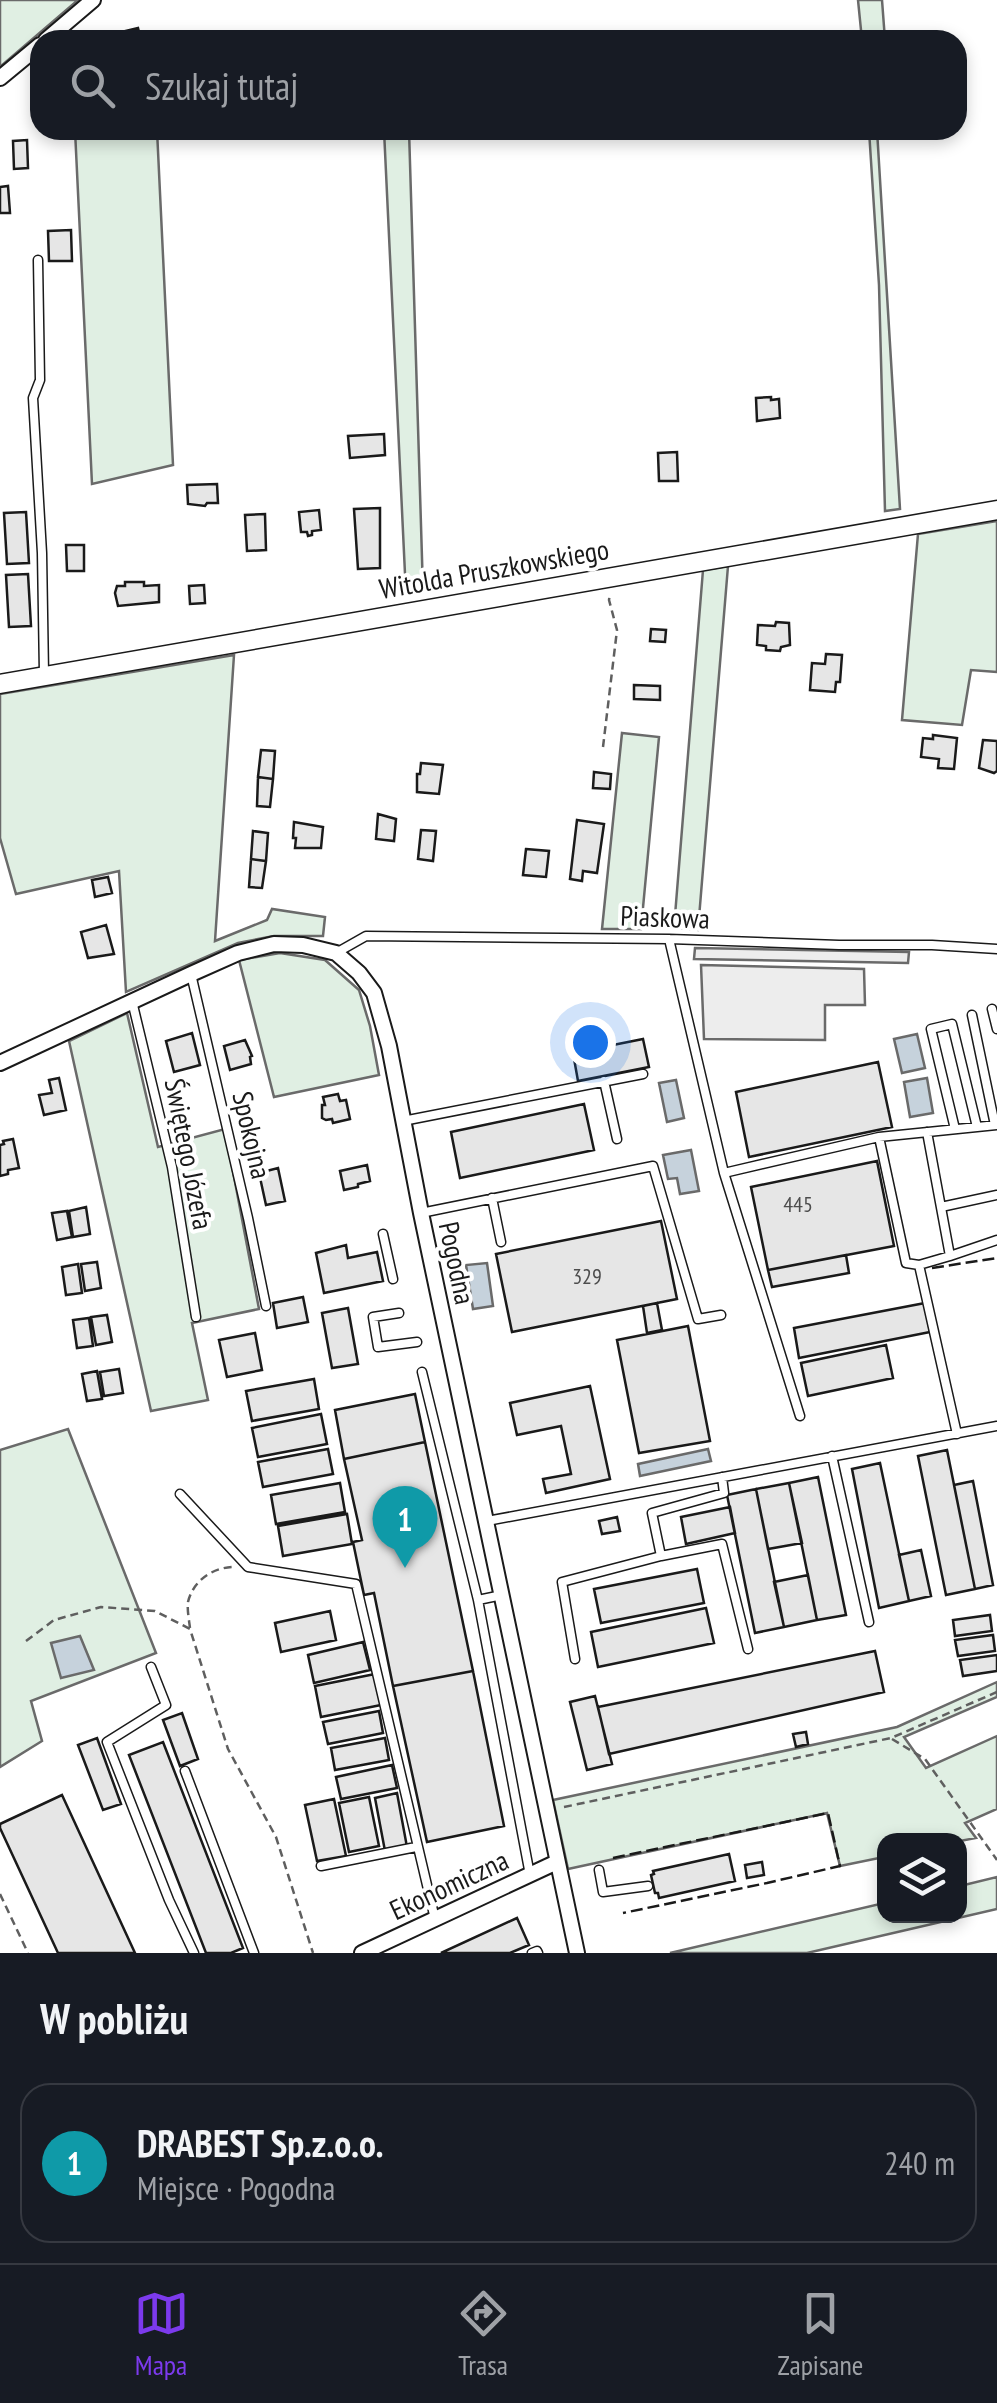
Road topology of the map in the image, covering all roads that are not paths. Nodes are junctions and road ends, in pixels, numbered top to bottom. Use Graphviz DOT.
graph roads {
  1 [pos="94,0"];
  2 [pos="58,30"];
  3 [pos="30,53"];
  4 [pos="0,78"];
  5 [pos="38,260"];
  6 [pos="997,510"];
  7 [pos="44,676"];
  8 [pos="0,684"];
  9 [pos="669,939"];
  10 [pos="997,949"];
  11 [pos="336,953"];
  12 [pos="191,974"];
  13 [pos="132,1001"];
  14 [pos="992,1009"];
  15 [pos="972,1015"];
  16 [pos="997,1029"];
  17 [pos="0,1063"];
  18 [pos="642,1074"];
  19 [pos="604,1082"];
  20 [pos="403,1121"];
  21 [pos="996,1125"];
  22 [pos="976,1127"];
  23 [pos="955,1130"];
  24 [pos="928,1132"];
  25 [pos="879,1137"];
  26 [pos="617,1140"];
  27 [pos="724,1173"];
  28 [pos="997,1195"];
  29 [pos="492,1198"];
  30 [pos="941,1208"];
  31 [pos="421,1213"];
  32 [pos="384,1234"];
  33 [pos="997,1240"];
  34 [pos="501,1242"];
  35 [pos="950,1256"];
  36 [pos="919,1266"];
  37 [pos="394,1279"];
  38 [pos="266,1306"];
  39 [pos="399,1312"];
  40 [pos="721,1315"];
  41 [pos="196,1316"];
  42 [pos="416,1342"];
  43 [pos="422,1372"];
  44 [pos="800,1416"];
  45 [pos="997,1426"];
  46 [pos="957,1434"];
  47 [pos="832,1456"];
  48 [pos="722,1477"];
  49 [pos="180,1494"];
  50 [pos="487,1521"];
  51 [pos="661,1556"];
  52 [pos="502,1595"];
  53 [pos="478,1600"];
  54 [pos="869,1622"];
  55 [pos="748,1649"];
  56 [pos="575,1659"];
  57 [pos="150,1667"];
  58 [pos="184,1772"];
  59 [pos="416,1847"];
  60 [pos="557,1862"];
  61 [pos="321,1866"];
  62 [pos="599,1870"];
  63 [pos="530,1874"];
  64 [pos="648,1886"];
  65 [pos="434,1919"];
  66 [pos="194,1953"];
  67 [pos="254,1953"];
  68 [pos="362,1953"];
  69 [pos="577,1953"];
  1 -- 2 [label="street"];
  3 -- 4 [label="street"];
  5 -- 7 [label="lane"];
  6 -- 7 [label="street, Witolda Pruszkowskiego"];
  7 -- 8 [label="street, Witolda Pruszkowskiego"];
  9 -- 10 [label="lane, Piaskowa"];
  9 -- 11 [label="lane, Piaskowa"];
  9 -- 27 [label="lane"];
  11 -- 12 [label="street"];
  11 -- 20 [label="street, Pogodna"];
  12 -- 13 [label="street"];
  12 -- 38 [label="lane, Spokojna"];
  13 -- 17 [label="street"];
  13 -- 41 [label="lane, Świętego Józefa"];
  14 -- 16 [label="lane"];
  15 -- 21 [label="lane"];
  18 -- 19 [label="lane"];
  19 -- 20 [label="lane"];
  19 -- 26 [label="lane"];
  20 -- 31 [label="street, Pogodna"];
  21 -- 22 [label="lane"];
  22 -- 23 [label="lane"];
  22 -- 23 [label="lane"];
  23 -- 24 [label="lane"];
  24 -- 25 [label="lane"];
  24 -- 30 [label="lane"];
  25 -- 27 [label="lane"];
  25 -- 36 [label="lane"];
  27 -- 44 [label="lane"];
  28 -- 30 [label="lane"];
  29 -- 31 [label="lane"];
  29 -- 34 [label="lane"];
  29 -- 40 [label="lane"];
  30 -- 35 [label="lane"];
  31 -- 50 [label="street, Pogodna"];
  32 -- 37 [label="lane"];
  33 -- 35 [label="lane"];
  35 -- 36 [label="lane"];
  36 -- 46 [label="lane"];
  39 -- 42 [label="lane"];
  43 -- 53 [label="lane"];
  45 -- 46 [label="lane"];
  46 -- 47 [label="lane"];
  47 -- 48 [label="lane"];
  47 -- 54 [label="lane"];
  48 -- 50 [label="lane"];
  48 -- 51 [label="lane"];
  49 -- 59 [label="lane"];
  50 -- 52 [label="street, Pogodna"];
  51 -- 55 [label="lane"];
  51 -- 56 [label="lane"];
  52 -- 53 [label="lane"];
  52 -- 60 [label="street, Pogodna"];
  53 -- 63 [label="lane"];
  57 -- 66 [label="lane"];
  58 -- 67 [label="lane"];
  59 -- 61 [label="lane"];
  59 -- 65 [label="lane"];
  60 -- 63 [label="street, Ekonomiczna"];
  60 -- 69 [label="street, Pogodna"];
  62 -- 64 [label="lane"];
  63 -- 65 [label="street, Ekonomiczna"];
  65 -- 68 [label="street, Ekonomiczna"];
}
